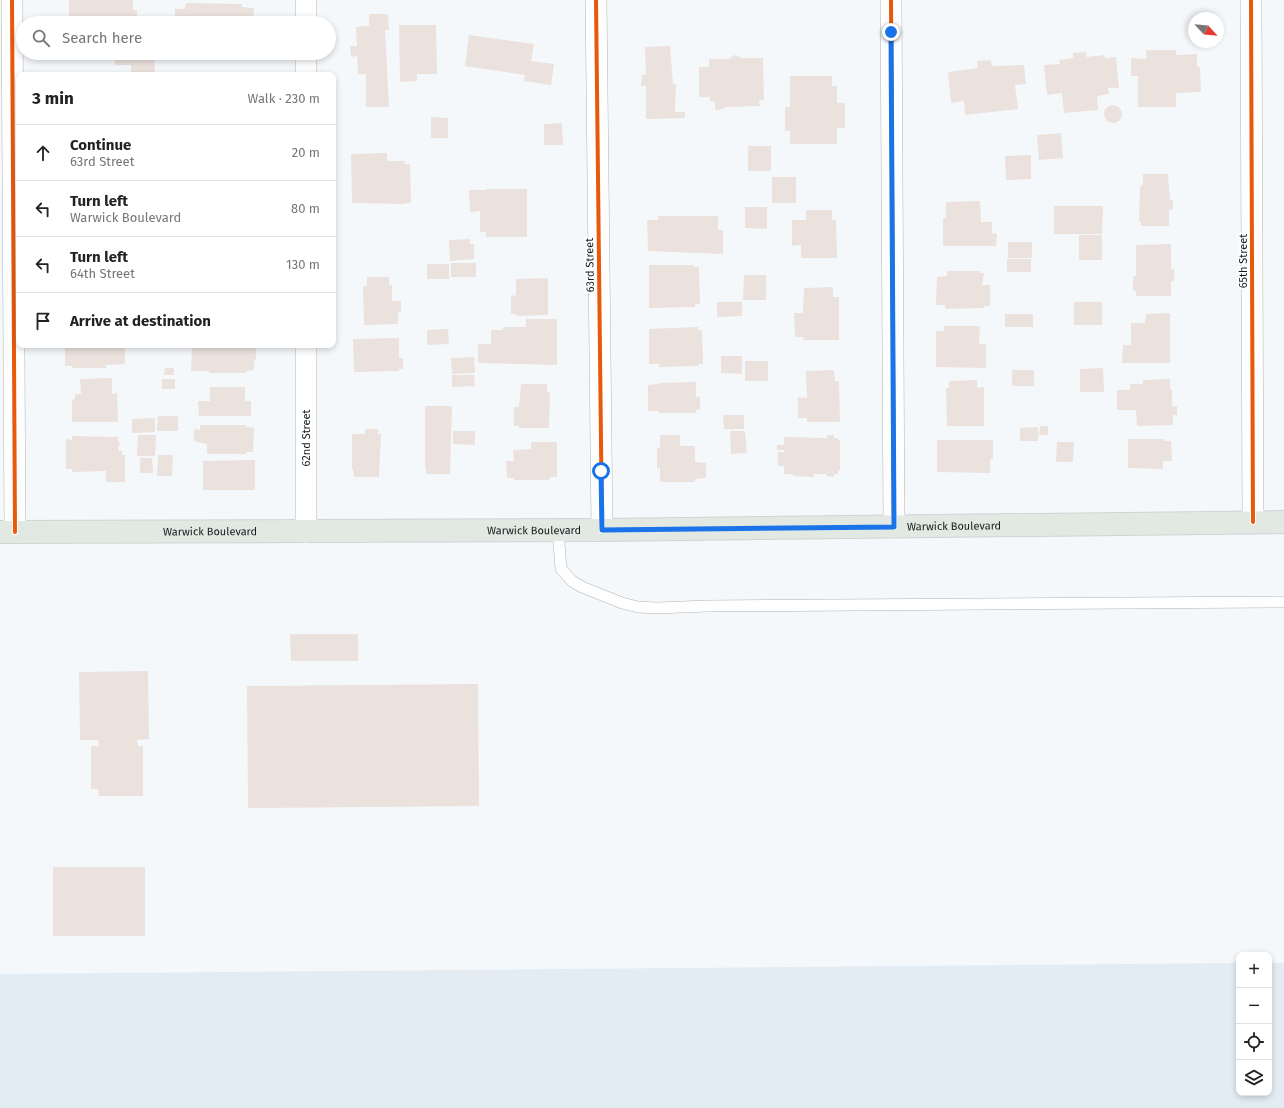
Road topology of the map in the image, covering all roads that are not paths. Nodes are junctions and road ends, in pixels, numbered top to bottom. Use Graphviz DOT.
graph roads {
  1 [pos="12,0"];
  2 [pos="306,0"];
  3 [pos="596,0"];
  4 [pos="891,0"];
  5 [pos="1251,0"];
  6 [pos="306,16"];
  7 [pos="306,60"];
  8 [pos="306,72"];
  9 [pos="306,348"];
  10 [pos="1253,522"];
  11 [pos="1284,522"];
  12 [pos="894,527"];
  13 [pos="558,530"];
  14 [pos="602,530"];
  15 [pos="7,532"];
  16 [pos="306,532"];
  17 [pos="1284,602"];
  1 -- 15 [label="street"];
  2 -- 6 [label="street"];
  3 -- 14 [label="street, 63rd Street"];
  4 -- 12 [label="street"];
  5 -- 10 [label="street, 65th Street"];
  7 -- 8 [label="street"];
  9 -- 16 [label="street, 62nd Street"];
  10 -- 11 [label="main road, Warwick Boulevard"];
  10 -- 12 [label="main road, Warwick Boulevard"];
  12 -- 14 [label="main road, Warwick Boulevard"];
  13 -- 14 [label="main road, Warwick Boulevard"];
  13 -- 16 [label="main road, Warwick Boulevard"];
  13 -- 17 [label="lane"];
  15 -- 16 [label="main road, Warwick Boulevard"];
}
